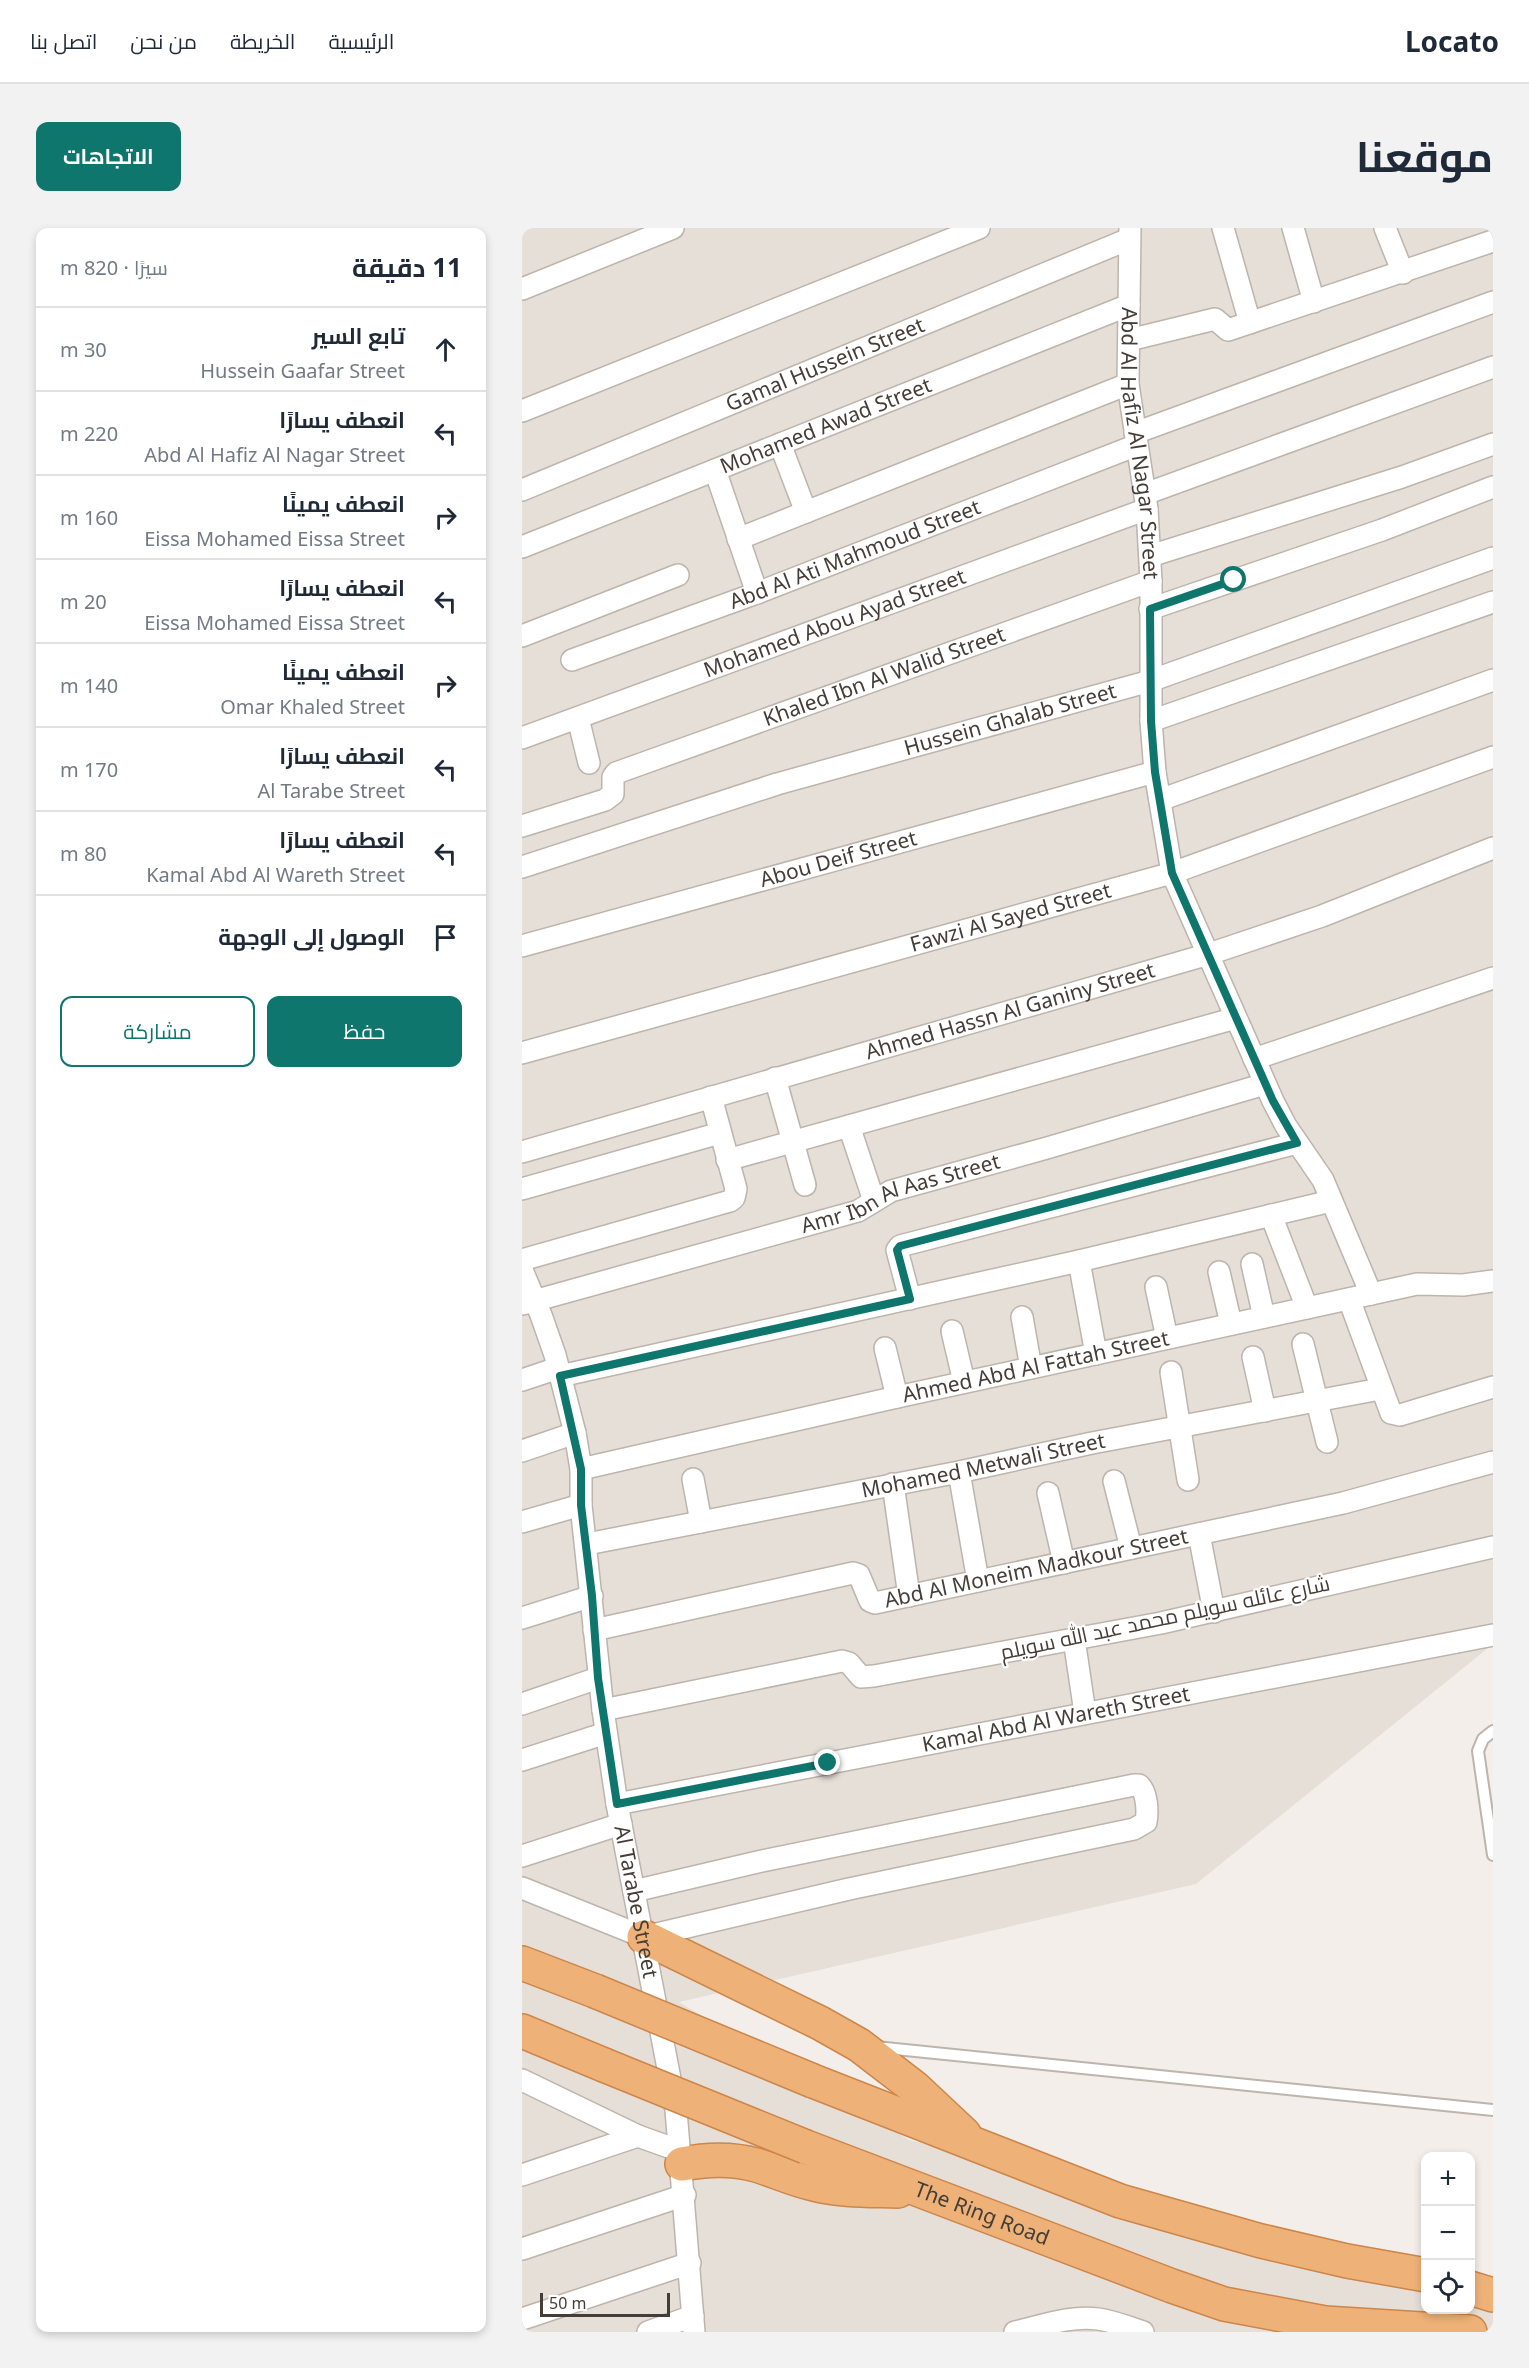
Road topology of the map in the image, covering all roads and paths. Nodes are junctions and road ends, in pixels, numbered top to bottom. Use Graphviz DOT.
graph roads {
  1 [pos="673,228"];
  2 [pos="979,228"];
  3 [pos="1223,228"];
  4 [pos="1293,228"];
  5 [pos="1386,228"];
  6 [pos="1129,234"];
  7 [pos="1486,237"];
  8 [pos="1403,273"];
  9 [pos="522,289"];
  10 [pos="1314,302"];
  11 [pos="1493,302"];
  12 [pos="1129,305"];
  13 [pos="1250,323"];
  14 [pos="1129,340"];
  15 [pos="1493,367"];
  16 [pos="1128,384"];
  17 [pos="522,411"];
  18 [pos="1136,439"];
  19 [pos="780,444"];
  20 [pos="1493,444"];
  21 [pos="715,470"];
  22 [pos="1493,487"];
  23 [pos="522,490"];
  24 [pos="1146,502"];
  25 [pos="806,512"];
  26 [pos="738,539"];
  27 [pos="522,547"];
  28 [pos="1150,556"];
  29 [pos="1493,558"];
  30 [pos="678,575"];
  31 [pos="1151,581"];
  32 [pos="757,593"];
  33 [pos="1493,602"];
  34 [pos="1150,609"];
  35 [pos="522,636"];
  36 [pos="572,660"];
  37 [pos="1493,680"];
  38 [pos="1150,681"];
  39 [pos="578,718"];
  40 [pos="1151,721"];
  41 [pos="522,738"];
  42 [pos="588,763"];
  43 [pos="1491,765"];
  44 [pos="1155,772"];
  45 [pos="1160,800"];
  46 [pos="522,826"];
  47 [pos="1493,848"];
  48 [pos="522,867"];
  49 [pos="1172,873"];
  50 [pos="522,946"];
  51 [pos="1209,954"];
  52 [pos="1493,978"];
  53 [pos="1236,1018"];
  54 [pos="522,1053"];
  55 [pos="1254,1059"];
  56 [pos="775,1078"];
  57 [pos="1265,1084"];
  58 [pos="711,1097"];
  59 [pos="849,1126"];
  60 [pos="720,1133"];
  61 [pos="793,1142"];
  62 [pos="1297,1143"];
  63 [pos="522,1152"];
  64 [pos="727,1160"];
  65 [pos="805,1185"];
  66 [pos="522,1189"];
  67 [pos="1331,1200"];
  68 [pos="874,1201"];
  69 [pos="1271,1215"];
  70 [pos="522,1260"];
  71 [pos="1079,1261"];
  72 [pos="1252,1264"];
  73 [pos="522,1270"];
  74 [pos="1219,1272"];
  75 [pos="1493,1281"];
  76 [pos="1156,1287"];
  77 [pos="1371,1294"];
  78 [pos="910,1299"];
  79 [pos="1349,1299"];
  80 [pos="529,1302"];
  81 [pos="1306,1308"];
  82 [pos="1022,1317"];
  83 [pos="1264,1317"];
  84 [pos="1231,1324"];
  85 [pos="952,1331"];
  86 [pos="1167,1338"];
  87 [pos="1303,1344"];
  88 [pos="885,1348"];
  89 [pos="1096,1354"];
  90 [pos="1253,1357"];
  91 [pos="1031,1368"];
  92 [pos="559,1372"];
  93 [pos="1171,1372"];
  94 [pos="522,1380"];
  95 [pos="964,1382"];
  96 [pos="1493,1387"];
  97 [pos="1380,1389"];
  98 [pos="897,1397"];
  99 [pos="1317,1401"];
  100 [pos="1264,1411"];
  101 [pos="1180,1427"];
  102 [pos="574,1433"];
  103 [pos="1327,1443"];
  104 [pos="522,1451"];
  105 [pos="1493,1462"];
  106 [pos="581,1469"];
  107 [pos="959,1472"];
  108 [pos="693,1479"];
  109 [pos="1114,1480"];
  110 [pos="1188,1480"];
  111 [pos="893,1484"];
  112 [pos="1048,1493"];
  113 [pos="581,1505"];
  114 [pos="522,1522"];
  115 [pos="701,1522"];
  116 [pos="1199,1534"];
  117 [pos="586,1544"];
  118 [pos="1493,1547"];
  119 [pos="1131,1548"];
  120 [pos="1064,1563"];
  121 [pos="978,1581"];
  122 [pos="592,1596"];
  123 [pos="909,1596"];
  124 [pos="1214,1612"];
  125 [pos="522,1618"];
  126 [pos="594,1630"];
  127 [pos="1493,1635"];
  128 [pos="1074,1639"];
  129 [pos="598,1678"];
  130 [pos="522,1704"];
  131 [pos="603,1710"];
  132 [pos="1085,1713"];
  133 [pos="1493,1731"];
  134 [pos="606,1733"];
  135 [pos="522,1760"];
  136 [pos="619,1814"];
  137 [pos="1491,1830"];
  138 [pos="1493,1855"];
  139 [pos="522,1856"];
  140 [pos="522,1888"];
  141 [pos="634,1891"];
  142 [pos="644,1937"];
  143 [pos="522,1964"];
  144 [pos="522,2031"];
  145 [pos="859,2045"];
  146 [pos="528,2087"];
  147 [pos="1493,2110"];
  148 [pos="638,2136"];
  149 [pos="974,2144"];
  150 [pos="682,2170"];
  151 [pos="522,2175"];
  152 [pos="925,2192"];
  153 [pos="522,2249"];
  154 [pos="690,2263"];
  155 [pos="1421,2274"];
  156 [pos="1475,2279"];
  157 [pos="1493,2281"];
  158 [pos="1475,2290"];
  159 [pos="1493,2295"];
  160 [pos="522,2319"];
  161 [pos="694,2324"];
  162 [pos="648,2332"];
  163 [pos="1016,2332"];
  164 [pos="1143,2332"];
  165 [pos="1463,2332"];
  1 -- 9 [label="street"];
  2 -- 17 [label="street"];
  3 -- 13 [label="street"];
  4 -- 10 [label="street"];
  5 -- 8 [label="street"];
  6 -- 12 [label="street, Abd Al Hafiz Al Nagar Street"];
  6 -- 23 [label="street, Gamal Hussein Street"];
  7 -- 8 [label="street"];
  8 -- 10 [label="street"];
  10 -- 13 [label="street"];
  11 -- 18 [label="street, Abd Al Ati Mahmoud Street"];
  12 -- 14 [label="street, Abd Al Hafiz Al Nagar Street"];
  12 -- 19 [label="street, Mohamed Awad Street"];
  13 -- 14 [label="street"];
  14 -- 16 [label="street, Abd Al Hafiz Al Nagar Street"];
  15 -- 24 [label="street, Mohamed Abou Ayad Street"];
  16 -- 18 [label="street, Abd Al Hafiz Al Nagar Street"];
  16 -- 25 [label="street"];
  18 -- 24 [label="street, Abd Al Hafiz Al Nagar Street"];
  18 -- 32 [label="street, Abd Al Ati Mahmoud Street"];
  19 -- 21 [label="street, Mohamed Awad Street"];
  19 -- 25 [label="street"];
  20 -- 28 [label="street"];
  21 -- 26 [label="street"];
  21 -- 27 [label="street, Mohamed Awad Street"];
  22 -- 34 [label="street"];
  24 -- 28 [label="street, Abd Al Hafiz Al Nagar Street"];
  24 -- 39 [label="street, Mohamed Abou Ayad Street"];
  25 -- 26 [label="street"];
  26 -- 32 [label="street"];
  28 -- 31 [label="street, Abd Al Hafiz Al Nagar Street"];
  29 -- 38 [label="street, Hussein Ghalab Street"];
  30 -- 35 [label="street"];
  31 -- 34 [label="street, Abd Al Hafiz Al Nagar Street"];
  31 -- 46 [label="street, Khaled Ibn Al Walid Street"];
  32 -- 36 [label="street, Abd Al Ati Mahmoud Street"];
  33 -- 40 [label="street"];
  34 -- 38 [label="street, Abd Al Hafiz Al Nagar Street"];
  37 -- 45 [label="street"];
  38 -- 40 [label="street, Abd Al Hafiz Al Nagar Street"];
  38 -- 48 [label="street, Hussein Ghalab Street"];
  39 -- 41 [label="street, Mohamed Abou Ayad Street"];
  39 -- 42 [label="street"];
  40 -- 44 [label="street, Abd Al Hafiz Al Nagar Street"];
  43 -- 49 [label="street, Fawzi Al Sayed Street"];
  44 -- 45 [label="street, Abd Al Hafiz Al Nagar Street"];
  44 -- 50 [label="street, Abou Deif Street"];
  45 -- 49 [label="street, Abd Al Hafiz Al Nagar Street"];
  47 -- 51 [label="street, Ahmed Hassn Al Ganiny Street"];
  49 -- 51 [label="street, Abd Al Hafiz Al Nagar Street"];
  49 -- 54 [label="street, Fawzi Al Sayed Street"];
  51 -- 53 [label="street, Abd Al Hafiz Al Nagar Street"];
  51 -- 56 [label="street, Ahmed Hassn Al Ganiny Street"];
  52 -- 55 [label="street"];
  53 -- 55 [label="street, Abd Al Hafiz Al Nagar Street"];
  53 -- 59 [label="street"];
  55 -- 57 [label="street, Abd Al Hafiz Al Nagar Street"];
  56 -- 58 [label="street, Ahmed Hassn Al Ganiny Street"];
  56 -- 61 [label="street"];
  57 -- 62 [label="street, Abd Al Hafiz Al Nagar Street"];
  57 -- 68 [label="street, Amr Ibn Al Aas Street"];
  58 -- 60 [label="street"];
  58 -- 63 [label="street, Ahmed Hassn Al Ganiny Street"];
  59 -- 61 [label="street"];
  59 -- 68 [label="street"];
  60 -- 64 [label="street"];
  60 -- 66 [label="street"];
  61 -- 64 [label="street"];
  61 -- 65 [label="street"];
  62 -- 67 [label="street, Abd Al Hafiz Al Nagar Street"];
  62 -- 78 [label="street"];
  64 -- 70 [label="street"];
  67 -- 69 [label="street"];
  67 -- 77 [label="street, Abd Al Hafiz Al Nagar Street"];
  68 -- 80 [label="street, Amr Ibn Al Aas Street"];
  69 -- 71 [label="street"];
  69 -- 81 [label="street"];
  71 -- 78 [label="street"];
  71 -- 89 [label="street"];
  72 -- 83 [label="street"];
  73 -- 80 [label="street, Al Tarabe Street"];
  74 -- 84 [label="street"];
  75 -- 77 [label="street, Ahmed Abd Al Fattah Street"];
  76 -- 86 [label="street"];
  77 -- 79 [label="street, Ahmed Abd Al Fattah Street"];
  78 -- 92 [label="street"];
  79 -- 81 [label="street, Ahmed Abd Al Fattah Street"];
  79 -- 97 [label="street"];
  80 -- 92 [label="street, Al Tarabe Street"];
  81 -- 83 [label="street, Ahmed Abd Al Fattah Street"];
  82 -- 91 [label="street"];
  83 -- 84 [label="street, Ahmed Abd Al Fattah Street"];
  84 -- 86 [label="street, Ahmed Abd Al Fattah Street"];
  85 -- 95 [label="street"];
  86 -- 89 [label="street, Ahmed Abd Al Fattah Street"];
  87 -- 99 [label="street"];
  88 -- 98 [label="street"];
  89 -- 91 [label="street, Ahmed Abd Al Fattah Street"];
  90 -- 100 [label="street"];
  91 -- 95 [label="street, Ahmed Abd Al Fattah Street"];
  92 -- 94 [label="street"];
  92 -- 102 [label="street, Al Tarabe Street"];
  93 -- 101 [label="street"];
  95 -- 98 [label="street, Ahmed Abd Al Fattah Street"];
  96 -- 97 [label="street"];
  97 -- 99 [label="street, Mohamed Metwali Street"];
  98 -- 106 [label="street, Ahmed Abd Al Fattah Street"];
  99 -- 100 [label="street, Mohamed Metwali Street"];
  99 -- 103 [label="street"];
  100 -- 101 [label="street, Mohamed Metwali Street"];
  101 -- 107 [label="street, Mohamed Metwali Street"];
  101 -- 110 [label="street"];
  102 -- 104 [label="street"];
  102 -- 106 [label="street, Al Tarabe Street"];
  105 -- 116 [label="street, Abd Al Moneim Madkour Street"];
  106 -- 113 [label="street, Al Tarabe Street"];
  107 -- 111 [label="street, Mohamed Metwali Street"];
  107 -- 121 [label="street"];
  108 -- 115 [label="street"];
  109 -- 119 [label="street"];
  111 -- 115 [label="street, Mohamed Metwali Street"];
  111 -- 123 [label="street"];
  112 -- 120 [label="street"];
  113 -- 114 [label="street"];
  113 -- 117 [label="street, Al Tarabe Street"];
  115 -- 117 [label="street, Mohamed Metwali Street"];
  116 -- 119 [label="street, Abd Al Moneim Madkour Street"];
  116 -- 124 [label="street"];
  117 -- 122 [label="street, Al Tarabe Street"];
  118 -- 124 [label="street, شارع عائله سويلم محمد عبد الله سويلم"];
  119 -- 120 [label="street, Abd Al Moneim Madkour Street"];
  120 -- 121 [label="street, Abd Al Moneim Madkour Street"];
  121 -- 123 [label="street, Abd Al Moneim Madkour Street"];
  122 -- 125 [label="street"];
  122 -- 126 [label="street, Al Tarabe Street"];
  123 -- 126 [label="street, Abd Al Moneim Madkour Street"];
  124 -- 128 [label="street, شارع عائله سويلم محمد عبد الله سويلم"];
  126 -- 129 [label="street, Al Tarabe Street"];
  127 -- 132 [label="street, Kamal Abd Al Wareth Street"];
  128 -- 131 [label="street, شارع عائله سويلم محمد عبد الله سويلم"];
  128 -- 132 [label="street"];
  129 -- 130 [label="street"];
  129 -- 131 [label="street, Al Tarabe Street"];
  131 -- 134 [label="street, Al Tarabe Street"];
  132 -- 136 [label="street, Kamal Abd Al Wareth Street"];
  133 -- 137 [label="lane"];
  134 -- 135 [label="street"];
  134 -- 136 [label="street, Al Tarabe Street"];
  136 -- 139 [label="street, Kamal Abd Al Wareth Street"];
  136 -- 141 [label="street, Al Tarabe Street"];
  137 -- 138 [label="lane"];
  140 -- 142 [label="street"];
  141 -- 142 [label="street, Al Tarabe Street"];
  141 -- 142 [label="street"];
  142 -- 145 [label="highway"];
  142 -- 150 [label="street, Al Tarabe Street"];
  143 -- 149 [label="highway, bridge"];
  144 -- 152 [label="highway, The Ring Road, bridge"];
  145 -- 147 [label="lane"];
  145 -- 149 [label="highway"];
  146 -- 148 [label="street"];
  148 -- 150 [label="street"];
  148 -- 151 [label="street"];
  149 -- 155 [label="highway"];
  150 -- 152 [label="highway"];
  150 -- 153 [label="street"];
  150 -- 154 [label="street, Al Tarabe Street"];
  152 -- 165 [label="highway, The Ring Road"];
  154 -- 160 [label="street"];
  154 -- 161 [label="street, Al Tarabe Street"];
  156 -- 157 [label="highway"];
  158 -- 159 [label="highway"];
  161 -- 162 [label="street"];
  163 -- 164 [label="street"];
}
